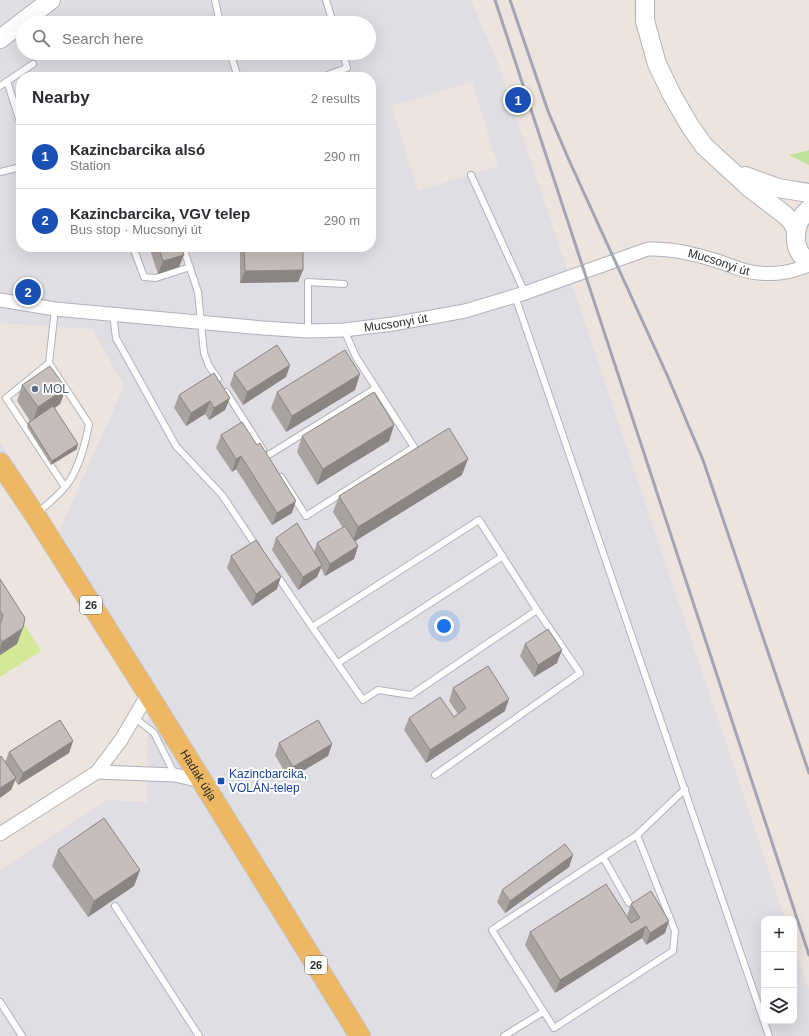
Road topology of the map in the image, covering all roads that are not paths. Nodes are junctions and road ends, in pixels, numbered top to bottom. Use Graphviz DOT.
graph roads {
  1 [pos="51,0"];
  2 [pos="215,0"];
  3 [pos="326,0"];
  4 [pos="645,0"];
  5 [pos="30,16"];
  6 [pos="218,16"];
  7 [pos="331,16"];
  8 [pos="16,27"];
  9 [pos="0,39"];
  10 [pos="232,60"];
  11 [pos="344,60"];
  12 [pos="33,64"];
  13 [pos="21,72"];
  14 [pos="236,72"];
  15 [pos="337,72"];
  16 [pos="16,75"];
  17 [pos="7,81"];
  18 [pos="0,86"];
  19 [pos="16,109"];
  20 [pos="726,166"];
  21 [pos="16,168"];
  22 [pos="0,172"];
  23 [pos="471,175"];
  24 [pos="809,193"];
  25 [pos="774,205"];
  26 [pos="809,210"];
  27 [pos="796,230"];
  28 [pos="798,248"];
  29 [pos="135,252"];
  30 [pos="185,252"];
  31 [pos="809,262"];
  32 [pos="809,265"];
  33 [pos="190,267"];
  34 [pos="778,274"];
  35 [pos="344,284"];
  36 [pos="520,295"];
  37 [pos="0,300"];
  38 [pos="55,309"];
  39 [pos="113,314"];
  40 [pos="201,322"];
  41 [pos="344,330"];
  42 [pos="308,331"];
  43 [pos="49,363"];
  44 [pos="376,388"];
  45 [pos="267,456"];
  46 [pos="0,463"];
  47 [pos="272,463"];
  48 [pos="276,469"];
  49 [pos="65,487"];
  50 [pos="35,515"];
  51 [pos="261,552"];
  52 [pos="503,556"];
  53 [pos="274,570"];
  54 [pos="537,610"];
  55 [pos="312,627"];
  56 [pos="338,663"];
  57 [pos="148,694"];
  58 [pos="134,717"];
  59 [pos="97,772"];
  60 [pos="175,775"];
  61 [pos="435,775"];
  62 [pos="201,781"];
  63 [pos="685,789"];
  64 [pos="0,834"];
  65 [pos="637,835"];
  66 [pos="603,857"];
  67 [pos="629,903"];
  68 [pos="115,906"];
  69 [pos="0,1002"];
  70 [pos="543,1012"];
  71 [pos="22,1036"];
  72 [pos="199,1036"];
  73 [pos="360,1036"];
  74 [pos="504,1036"];
  75 [pos="769,1036"];
  1 -- 5 [label="main road"];
  2 -- 6 [label="lane"];
  3 -- 7 [label="lane"];
  4 -- 20 [label="main road"];
  8 -- 9 [label="main road"];
  10 -- 14 [label="lane"];
  11 -- 15 [label="lane"];
  12 -- 13 [label="lane"];
  16 -- 17 [label="lane"];
  17 -- 18 [label="lane"];
  17 -- 19 [label="lane"];
  20 -- 24 [label="main road"];
  20 -- 25 [label="main road"];
  21 -- 22 [label="lane"];
  23 -- 36 [label="lane"];
  25 -- 26 [label="main road"];
  25 -- 27 [label="main road"];
  26 -- 27 [label="main road"];
  27 -- 28 [label="main road"];
  28 -- 31 [label="main road"];
  28 -- 34 [label="street"];
  29 -- 33 [label="lane"];
  30 -- 33 [label="lane"];
  32 -- 34 [label="street, Mucsonyi út"];
  33 -- 40 [label="lane"];
  34 -- 36 [label="street, Mucsonyi út"];
  35 -- 42 [label="lane"];
  36 -- 41 [label="street, Mucsonyi út"];
  36 -- 63 [label="lane"];
  37 -- 38 [label="street, Mucsonyi út"];
  38 -- 39 [label="street, Mucsonyi út"];
  38 -- 43 [label="lane"];
  39 -- 40 [label="street, Mucsonyi út"];
  39 -- 51 [label="lane"];
  40 -- 42 [label="street, Mucsonyi út"];
  40 -- 45 [label="lane"];
  41 -- 42 [label="street, Mucsonyi út"];
  41 -- 44 [label="lane"];
  43 -- 49 [label="lane"];
  43 -- 49 [label="lane"];
  44 -- 45 [label="lane"];
  44 -- 48 [label="lane"];
  45 -- 47 [label="lane"];
  46 -- 50 [label="main road, 26"];
  49 -- 50 [label="lane"];
  50 -- 57 [label="main road, Hadak útja / 26"];
  52 -- 54 [label="lane"];
  52 -- 55 [label="lane"];
  52 -- 56 [label="lane"];
  53 -- 55 [label="lane"];
  54 -- 56 [label="lane"];
  54 -- 61 [label="lane"];
  55 -- 56 [label="lane"];
  57 -- 58 [label="street"];
  57 -- 62 [label="main road, Hadak útja / 26"];
  58 -- 59 [label="street"];
  58 -- 60 [label="lane"];
  59 -- 60 [label="street"];
  59 -- 64 [label="street"];
  60 -- 62 [label="street"];
  62 -- 73 [label="main road, Hadak útja / 26"];
  63 -- 65 [label="lane"];
  63 -- 75 [label="lane"];
  65 -- 66 [label="lane"];
  65 -- 70 [label="lane"];
  66 -- 67 [label="lane"];
  66 -- 70 [label="lane"];
  68 -- 72 [label="lane"];
  69 -- 71 [label="lane"];
  70 -- 74 [label="lane"];
}
